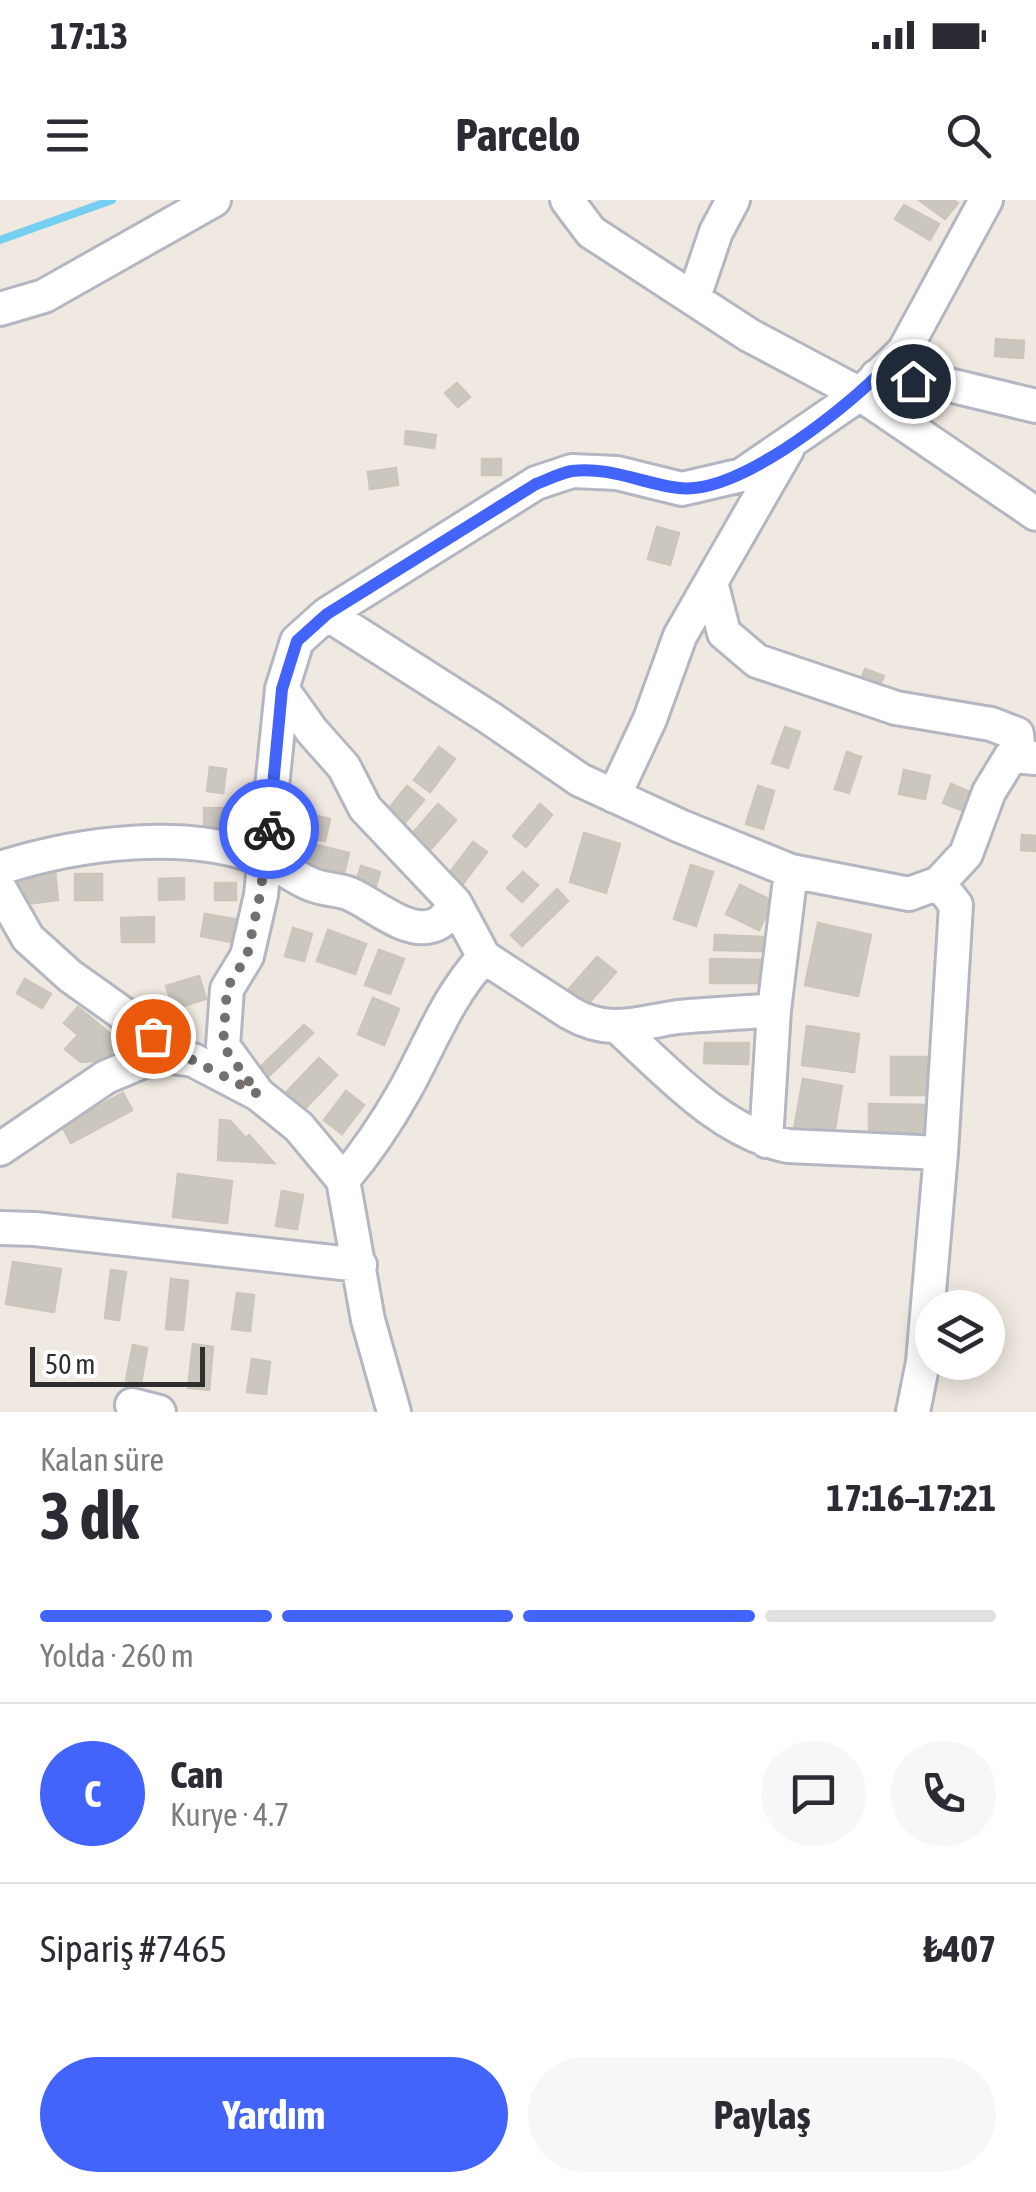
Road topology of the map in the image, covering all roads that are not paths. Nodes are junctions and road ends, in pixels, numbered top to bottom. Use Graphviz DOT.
graph roads {
  1 [pos="214,200"];
  2 [pos="567,200"];
  3 [pos="733,200"];
  4 [pos="986,200"];
  5 [pos="694,297"];
  6 [pos="0,309"];
  7 [pos="868,385"];
  8 [pos="1036,406"];
  9 [pos="790,444"];
  10 [pos="1036,514"];
  11 [pos="711,582"];
  12 [pos="327,614"];
  13 [pos="282,689"];
  14 [pos="1028,758"];
  15 [pos="614,796"];
  16 [pos="266,860"];
  17 [pos="0,868"];
  18 [pos="790,871"];
  19 [pos="939,883"];
  20 [pos="0,889"];
  21 [pos="455,903"];
  22 [pos="484,957"];
  23 [pos="774,1010"];
  24 [pos="620,1029"];
  25 [pos="158,1055"];
  26 [pos="258,1094"];
  27 [pos="766,1141"];
  28 [pos="0,1149"];
  29 [pos="941,1152"];
  30 [pos="342,1180"];
  31 [pos="0,1228"];
  32 [pos="360,1265"];
  33 [pos="394,1412"];
  34 [pos="913,1412"];
  1 -- 6 [label="street"];
  2 -- 5 [label="street"];
  3 -- 5 [label="street"];
  4 -- 7 [label="street"];
  5 -- 7 [label="street"];
  7 -- 8 [label="street"];
  7 -- 9 [label="street"];
  7 -- 10 [label="street"];
  9 -- 11 [label="street"];
  9 -- 12 [label="street"];
  11 -- 14 [label="street"];
  11 -- 15 [label="street"];
  12 -- 13 [label="street"];
  12 -- 15 [label="street"];
  13 -- 16 [label="street"];
  13 -- 21 [label="street"];
  14 -- 19 [label="street"];
  15 -- 18 [label="street"];
  16 -- 17 [label="street"];
  16 -- 21 [label="street"];
  16 -- 26 [label="street"];
  18 -- 19 [label="street"];
  18 -- 23 [label="street"];
  19 -- 29 [label="street"];
  20 -- 25 [label="street"];
  21 -- 22 [label="street"];
  22 -- 24 [label="street"];
  22 -- 30 [label="street"];
  23 -- 24 [label="street"];
  23 -- 27 [label="street"];
  24 -- 27 [label="street"];
  25 -- 26 [label="street"];
  25 -- 28 [label="street"];
  26 -- 30 [label="street"];
  27 -- 29 [label="street"];
  29 -- 34 [label="street"];
  30 -- 32 [label="street"];
  31 -- 32 [label="street"];
  32 -- 33 [label="street"];
}
